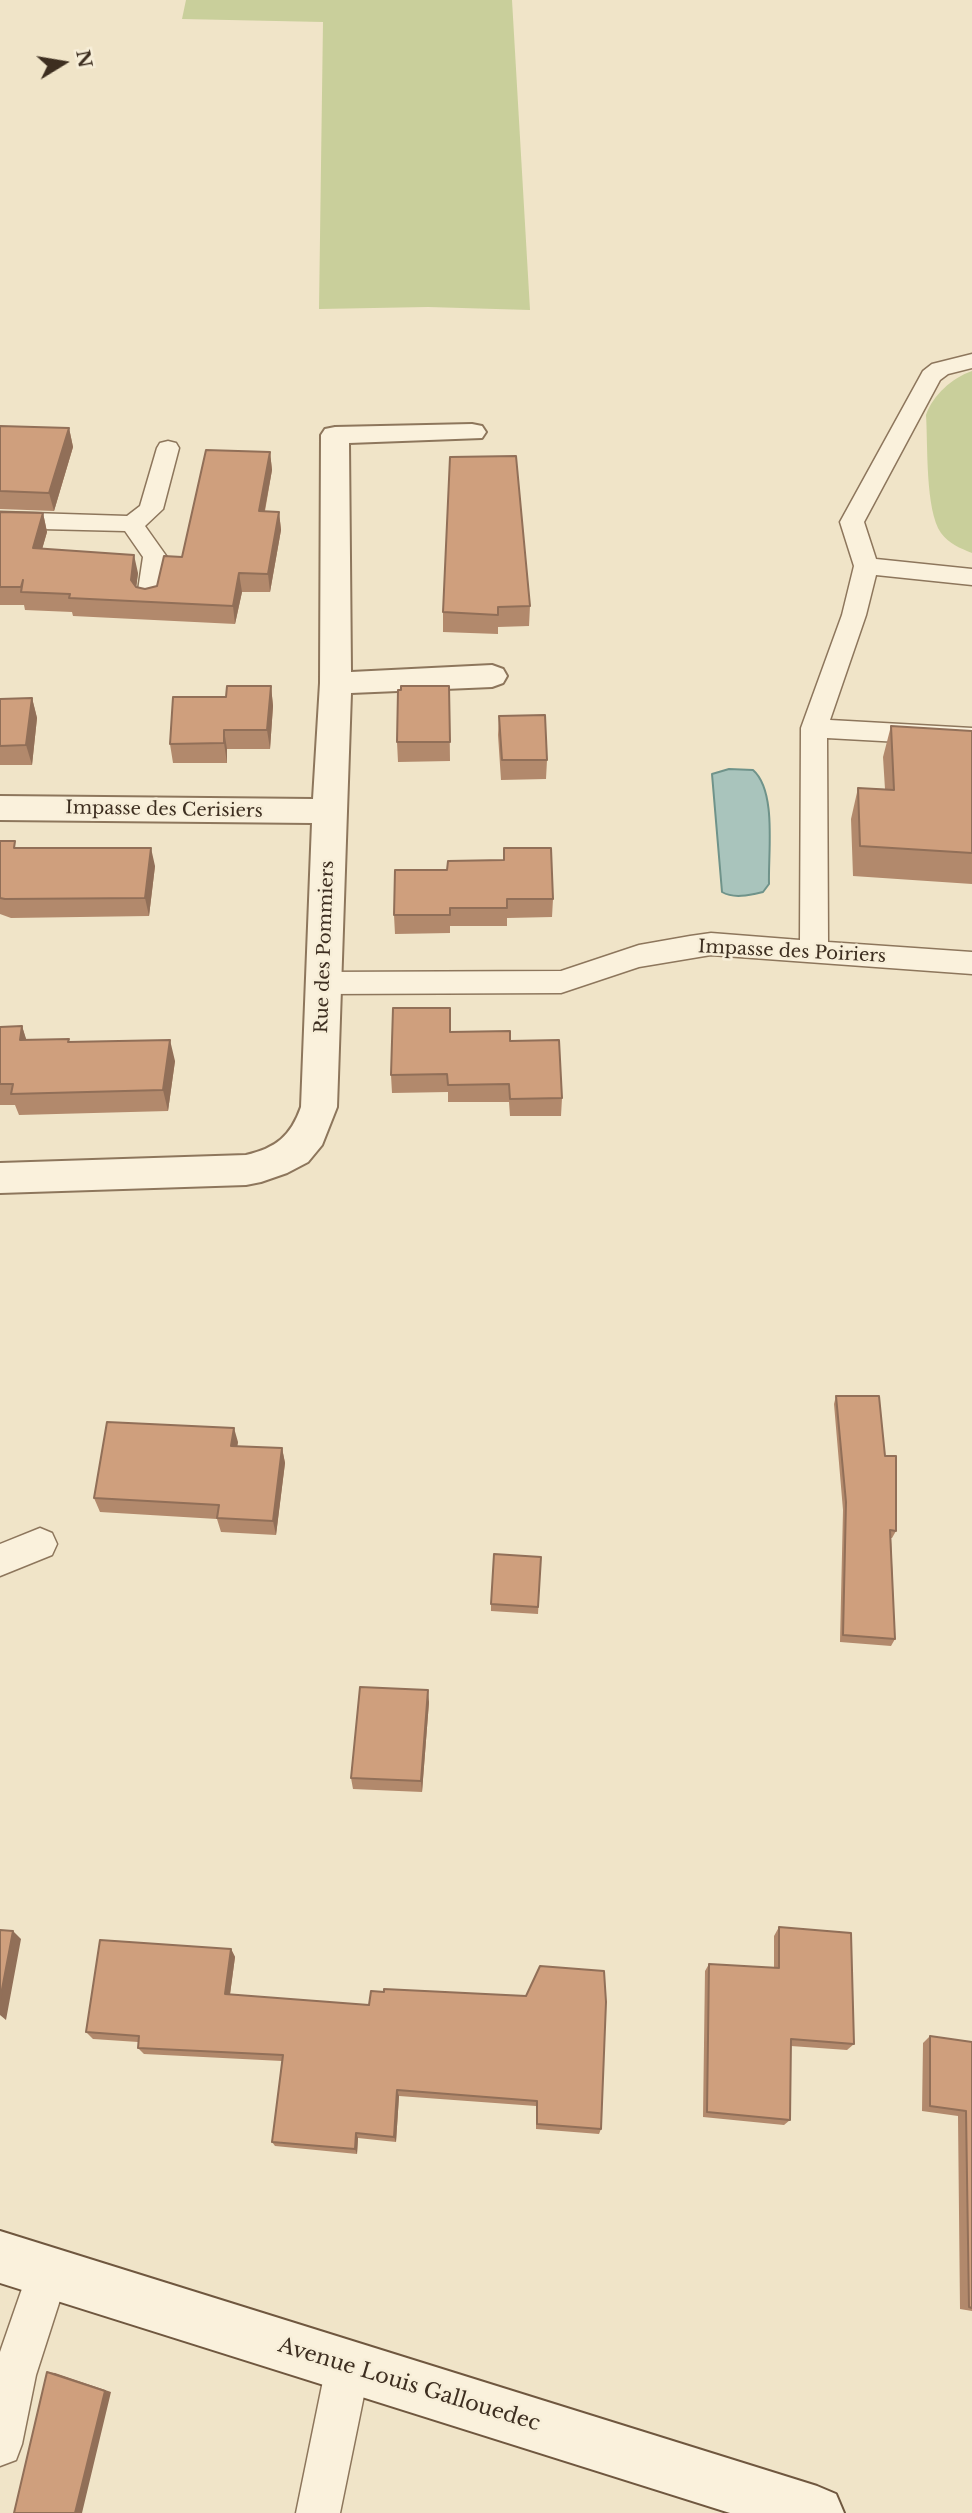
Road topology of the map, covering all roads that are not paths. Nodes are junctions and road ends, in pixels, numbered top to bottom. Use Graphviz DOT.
graph roads {
  1 [pos="972,361"];
  2 [pos="472,432"];
  3 [pos="168,448"];
  4 [pos="0,520"];
  5 [pos="132,524"];
  6 [pos="866,566"];
  7 [pos="972,577"];
  8 [pos="149,597"];
  9 [pos="492,676"];
  10 [pos="336,683"];
  11 [pos="814,729"];
  12 [pos="972,737"];
  13 [pos="0,808"];
  14 [pos="329,811"];
  15 [pos="814,952"];
  16 [pos="972,962"];
  17 [pos="324,984"];
  18 [pos="0,1178"];
  19 [pos="40,1544"];
  20 [pos="0,1560"];
  21 [pos="0,2257"];
  22 [pos="48,2272"];
  23 [pos="348,2365"];
  24 [pos="0,2444"];
  25 [pos="318,2513"];
  26 [pos="817,2513"];
  1 -- 6 [label="lane"];
  2 -- 10 [label="street, Rue des Pommiers"];
  3 -- 5 [label="lane"];
  4 -- 5 [label="lane"];
  5 -- 8 [label="lane"];
  6 -- 7 [label="lane"];
  6 -- 11 [label="lane"];
  9 -- 10 [label="street"];
  10 -- 14 [label="street, Rue des Pommiers"];
  11 -- 12 [label="lane"];
  11 -- 15 [label="lane"];
  13 -- 14 [label="street, Impasse des Cerisiers"];
  14 -- 17 [label="street, Rue des Pommiers"];
  15 -- 16 [label="lane, Impasse des Poiriers"];
  15 -- 17 [label="lane, Impasse des Poiriers"];
  17 -- 18 [label="street, Rue des Pommiers"];
  19 -- 20 [label="lane"];
  21 -- 22 [label="street, Avenue Louis Gallouedec"];
  22 -- 23 [label="street, Avenue Louis Gallouedec"];
  22 -- 24 [label="lane"];
  23 -- 25 [label="lane"];
  23 -- 26 [label="street, Avenue Louis Gallouedec"];
}
